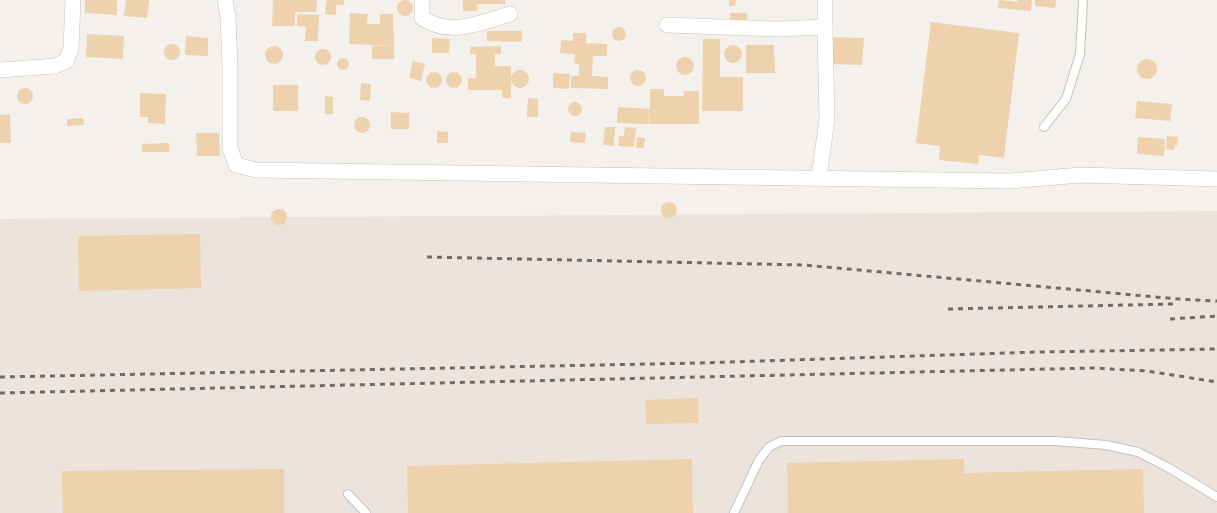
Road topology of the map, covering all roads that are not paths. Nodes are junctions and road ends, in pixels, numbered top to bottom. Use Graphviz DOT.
graph roads {
  1 [pos="73,0"];
  2 [pos="225,0"];
  3 [pos="422,0"];
  4 [pos="824,0"];
  5 [pos="1083,0"];
  6 [pos="510,14"];
  7 [pos="666,25"];
  8 [pos="825,27"];
  9 [pos="0,70"];
  10 [pos="1044,126"];
  11 [pos="819,177"];
  12 [pos="1217,179"];
  13 [pos="348,494"];
  14 [pos="1217,497"];
  15 [pos="366,513"];
  16 [pos="734,513"];
  1 -- 9 [label="street"];
  2 -- 11 [label="street"];
  3 -- 6 [label="street"];
  4 -- 8 [label="street"];
  5 -- 10 [label="lane"];
  7 -- 8 [label="street"];
  8 -- 11 [label="street"];
  11 -- 12 [label="street"];
  13 -- 15 [label="lane"];
  14 -- 16 [label="lane"];
}
